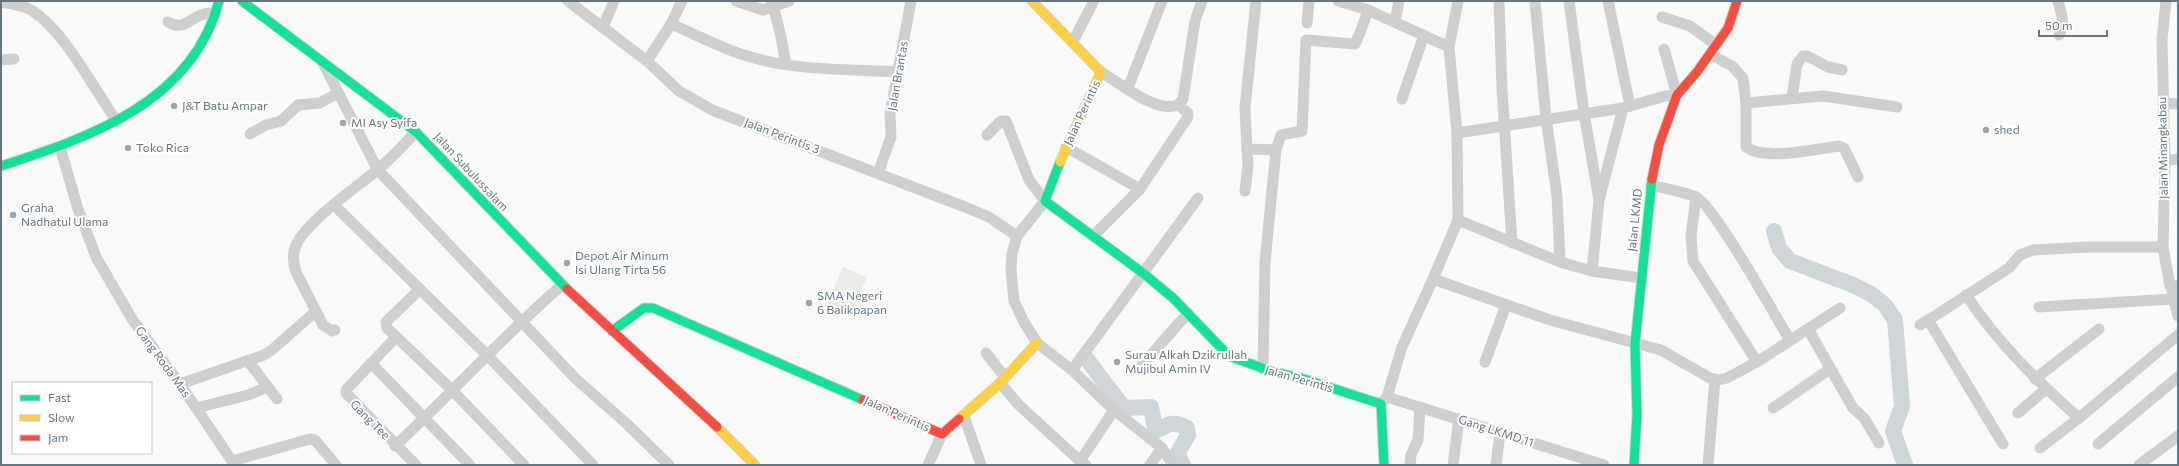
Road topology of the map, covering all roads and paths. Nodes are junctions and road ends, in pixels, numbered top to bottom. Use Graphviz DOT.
graph roads {
  1 [pos="219,1"];
  2 [pos="242,1"];
  3 [pos="568,1"];
  4 [pos="614,1"];
  5 [pos="682,1"];
  6 [pos="736,1"];
  7 [pos="789,1"];
  8 [pos="911,1"];
  9 [pos="1032,1"];
  10 [pos="1094,1"];
  11 [pos="1162,1"];
  12 [pos="1202,1"];
  13 [pos="1256,1"];
  14 [pos="1309,1"];
  15 [pos="1338,1"];
  16 [pos="1399,1"];
  17 [pos="1458,1"];
  18 [pos="1499,1"];
  19 [pos="1535,1"];
  20 [pos="1570,1"];
  21 [pos="1608,1"];
  22 [pos="1738,1"];
  23 [pos="2058,1"];
  24 [pos="2166,1"];
  25 [pos="1,2"];
  26 [pos="772,4"];
  27 [pos="1368,10"];
  28 [pos="215,14"];
  29 [pos="1662,17"];
  30 [pos="168,22"];
  31 [pos="1394,22"];
  32 [pos="1307,23"];
  33 [pos="671,24"];
  34 [pos="603,27"];
  35 [pos="1424,35"];
  36 [pos="2059,35"];
  37 [pos="1072,41"];
  38 [pos="1716,44"];
  39 [pos="1450,47"];
  40 [pos="1664,49"];
  41 [pos="1710,54"];
  42 [pos="14,59"];
  43 [pos="1,60"];
  44 [pos="647,60"];
  45 [pos="323,63"];
  46 [pos="786,64"];
  47 [pos="1842,70"];
  48 [pos="898,72"];
  49 [pos="1101,72"];
  50 [pos="1128,88"];
  51 [pos="338,93"];
  52 [pos="1677,95"];
  53 [pos="1792,98"];
  54 [pos="1402,99"];
  55 [pos="1746,103"];
  56 [pos="2163,103"];
  57 [pos="2178,104"];
  58 [pos="1178,105"];
  59 [pos="1626,107"];
  60 [pos="1897,107"];
  61 [pos="1584,113"];
  62 [pos="1546,118"];
  63 [pos="117,122"];
  64 [pos="1505,125"];
  65 [pos="416,132"];
  66 [pos="1457,133"];
  67 [pos="250,134"];
  68 [pos="987,135"];
  69 [pos="60,147"];
  70 [pos="1066,147"];
  71 [pos="1247,150"];
  72 [pos="1276,150"];
  73 [pos="2178,159"];
  74 [pos="2165,161"];
  75 [pos="1,166"];
  76 [pos="378,170"];
  77 [pos="878,172"];
  78 [pos="1858,177"];
  79 [pos="1651,185"];
  80 [pos="1140,189"];
  81 [pos="1245,192"];
  82 [pos="1696,197"];
  83 [pos="1198,198"];
  84 [pos="1599,200"];
  85 [pos="1045,201"];
  86 [pos="334,205"];
  87 [pos="1458,220"];
  88 [pos="1017,236"];
  89 [pos="1093,236"];
  90 [pos="1512,243"];
  91 [pos="2163,247"];
  92 [pos="1560,262"];
  93 [pos="1592,271"];
  94 [pos="1143,273"];
  95 [pos="1641,278"];
  96 [pos="1433,279"];
  97 [pos="562,285"];
  98 [pos="2174,286"];
  99 [pos="419,290"];
  100 [pos="1966,295"];
  101 [pos="2173,299"];
  102 [pos="1506,305"];
  103 [pos="2039,307"];
  104 [pos="1840,308"];
  105 [pos="316,311"];
  106 [pos="1188,313"];
  107 [pos="2178,316"];
  108 [pos="1930,319"];
  109 [pos="521,320"];
  110 [pos="1920,325"];
  111 [pos="1808,329"];
  112 [pos="2099,329"];
  113 [pos="334,330"];
  114 [pos="612,331"];
  115 [pos="2178,335"];
  116 [pos="396,337"];
  117 [pos="1790,340"];
  118 [pos="1037,343"];
  119 [pos="1636,344"];
  120 [pos="986,353"];
  121 [pos="488,356"];
  122 [pos="248,361"];
  123 [pos="1485,362"];
  124 [pos="1757,362"];
  125 [pos="371,363"];
  126 [pos="1142,365"];
  127 [pos="1263,369"];
  128 [pos="1830,369"];
  129 [pos="1072,370"];
  130 [pos="2178,377"];
  131 [pos="1715,379"];
  132 [pos="2035,379"];
  133 [pos="1002,380"];
  134 [pos="180,384"];
  135 [pos="267,387"];
  136 [pos="2046,389"];
  137 [pos="452,390"];
  138 [pos="277,399"];
  139 [pos="1384,400"];
  140 [pos="1420,407"];
  141 [pos="196,408"];
  142 [pos="1773,408"];
  143 [pos="1114,410"];
  144 [pos="2018,413"];
  145 [pos="964,416"];
  146 [pos="425,418"];
  147 [pos="2079,418"];
  148 [pos="1460,419"];
  149 [pos="1500,433"];
  150 [pos="942,434"];
  151 [pos="2178,436"];
  152 [pos="1879,443"];
  153 [pos="2004,444"];
  154 [pos="2098,444"];
  155 [pos="395,446"];
  156 [pos="1162,448"];
  157 [pos="2040,448"];
  158 [pos="234,463"];
  159 [pos="1083,463"];
  160 [pos="336,465"];
  161 [pos="416,465"];
  162 [pos="470,465"];
  163 [pos="524,465"];
  164 [pos="593,465"];
  165 [pos="669,465"];
  166 [pos="755,465"];
  167 [pos="928,465"];
  168 [pos="981,465"];
  169 [pos="1150,465"];
  170 [pos="1173,465"];
  171 [pos="1384,465"];
  172 [pos="1410,465"];
  173 [pos="1453,465"];
  174 [pos="1496,465"];
  175 [pos="1604,465"];
  176 [pos="1634,465"];
  177 [pos="1708,465"];
  178 [pos="2139,465"];
  1 -- 28 [label="main road"];
  2 -- 45 [label="main road, Jalan Subulussalam"];
  3 -- 34 [label="street, Jalan Perintis 3"];
  4 -- 34 [label="street"];
  5 -- 33 [label="street"];
  6 -- 26 [label="street"];
  7 -- 26 [label="street"];
  8 -- 48 [label="street, Jalan Brantas"];
  9 -- 37 [label="main road, Jalan Perintis"];
  10 -- 37 [label="street"];
  11 -- 50 [label="street"];
  12 -- 58 [label="street"];
  13 -- 71 [label="street"];
  14 -- 32 [label="street"];
  15 -- 27 [label="street"];
  16 -- 31 [label="street"];
  17 -- 39 [label="street"];
  18 -- 64 [label="street"];
  19 -- 62 [label="street"];
  20 -- 61 [label="street"];
  21 -- 59 [label="street"];
  22 -- 38 [label="main road, Jalan LKMD"];
  23 -- 36 [label="street"];
  24 -- 56 [label="street, Jalan Minangkabau"];
  25 -- 63 [label="street"];
  26 -- 46 [label="street"];
  27 -- 31 [label="street"];
  27 -- 72 [label="street"];
  28 -- 30 [label="street"];
  28 -- 63 [label="main road"];
  29 -- 38 [label="street"];
  31 -- 35 [label="street"];
  33 -- 44 [label="street"];
  33 -- 46 [label="street"];
  34 -- 44 [label="street, Jalan Perintis 3"];
  35 -- 39 [label="street"];
  35 -- 54 [label="street"];
  37 -- 49 [label="main road, Jalan Perintis"];
  38 -- 41 [label="main road, Jalan LKMD"];
  39 -- 66 [label="street"];
  40 -- 52 [label="street"];
  41 -- 52 [label="main road, Jalan LKMD"];
  41 -- 55 [label="street"];
  42 -- 43 [label="street"];
  44 -- 77 [label="street, Jalan Perintis 3"];
  45 -- 51 [label="street"];
  45 -- 65 [label="main road, Jalan Subulussalam"];
  46 -- 48 [label="street"];
  47 -- 53 [label="street"];
  48 -- 77 [label="street, Jalan Brantas"];
  49 -- 50 [label="street"];
  49 -- 70 [label="main road, Jalan Perintis"];
  50 -- 58 [label="street"];
  51 -- 67 [label="street"];
  51 -- 76 [label="street"];
  52 -- 59 [label="street"];
  52 -- 79 [label="main road, Jalan LKMD"];
  53 -- 55 [label="street"];
  53 -- 60 [label="street"];
  55 -- 78 [label="street"];
  56 -- 57 [label="street"];
  56 -- 74 [label="street, Jalan Minangkabau"];
  58 -- 80 [label="street"];
  59 -- 61 [label="street"];
  59 -- 84 [label="street"];
  61 -- 62 [label="street"];
  61 -- 84 [label="street"];
  62 -- 64 [label="street"];
  62 -- 92 [label="street"];
  63 -- 69 [label="main road"];
  64 -- 66 [label="street"];
  64 -- 90 [label="street"];
  65 -- 76 [label="street"];
  65 -- 97 [label="main road, Jalan Subulussalam"];
  66 -- 87 [label="street"];
  68 -- 85 [label="street, Jalan Perintis"];
  69 -- 75 [label="main road"];
  69 -- 134 [label="street, Gang Roda Mas"];
  70 -- 80 [label="street"];
  70 -- 85 [label="main road, Jalan Perintis"];
  71 -- 72 [label="street"];
  71 -- 81 [label="street"];
  72 -- 127 [label="street"];
  73 -- 74 [label="street"];
  74 -- 91 [label="street, Jalan Minangkabau"];
  76 -- 86 [label="street"];
  76 -- 109 [label="street"];
  77 -- 88 [label="street, Jalan Perintis 3"];
  79 -- 82 [label="street"];
  79 -- 95 [label="main road, Jalan LKMD"];
  80 -- 89 [label="street"];
  82 -- 117 [label="street"];
  82 -- 124 [label="street"];
  83 -- 94 [label="street"];
  84 -- 93 [label="street"];
  85 -- 88 [label="street, Jalan Perintis"];
  85 -- 89 [label="main road, Jalan Perintis"];
  86 -- 99 [label="street"];
  86 -- 105 [label="street"];
  87 -- 90 [label="street"];
  87 -- 96 [label="street"];
  88 -- 118 [label="street, Jalan Perintis"];
  89 -- 94 [label="main road, Jalan Perintis"];
  90 -- 92 [label="street"];
  91 -- 98 [label="street, Jalan Minangkabau"];
  91 -- 100 [label="street"];
  92 -- 93 [label="street"];
  93 -- 95 [label="street"];
  94 -- 106 [label="main road, Jalan Perintis"];
  94 -- 129 [label="street"];
  95 -- 119 [label="main road, Jalan LKMD"];
  96 -- 102 [label="street"];
  96 -- 139 [label="street"];
  97 -- 109 [label="street"];
  97 -- 114 [label="main road, Jalan Subulussalam"];
  98 -- 101 [label="street, Jalan Minangkabau"];
  99 -- 116 [label="street"];
  99 -- 121 [label="street"];
  100 -- 108 [label="street"];
  100 -- 132 [label="street"];
  101 -- 103 [label="street"];
  101 -- 107 [label="street, Jalan Minangkabau"];
  102 -- 119 [label="street"];
  102 -- 123 [label="street"];
  104 -- 111 [label="street"];
  105 -- 113 [label="street"];
  105 -- 122 [label="street"];
  106 -- 126 [label="street"];
  106 -- 127 [label="main road, Jalan Perintis"];
  108 -- 110 [label="street"];
  108 -- 153 [label="street"];
  109 -- 121 [label="street"];
  109 -- 165 [label="street"];
  111 -- 117 [label="street"];
  111 -- 128 [label="street"];
  112 -- 132 [label="street"];
  114 -- 150 [label="main road, Jalan Perintis"];
  114 -- 166 [label="main road, Jalan Subulussalam"];
  115 -- 147 [label="street"];
  116 -- 125 [label="street, Gang Tee"];
  116 -- 137 [label="street"];
  117 -- 124 [label="street"];
  118 -- 129 [label="street"];
  118 -- 133 [label="main road, Jalan Perintis"];
  119 -- 131 [label="street"];
  119 -- 176 [label="main road, Jalan LKMD"];
  120 -- 133 [label="street"];
  121 -- 137 [label="street"];
  121 -- 164 [label="street"];
  122 -- 134 [label="street"];
  122 -- 135 [label="street"];
  124 -- 131 [label="street"];
  125 -- 146 [label="street"];
  125 -- 155 [label="street, Gang Tee"];
  127 -- 139 [label="main road, Jalan Perintis"];
  128 -- 142 [label="street"];
  128 -- 152 [label="street"];
  129 -- 143 [label="street"];
  130 -- 154 [label="street"];
  131 -- 177 [label="street"];
  132 -- 136 [label="street"];
  133 -- 145 [label="main road, Jalan Perintis"];
  133 -- 159 [label="street"];
  134 -- 141 [label="street, Gang Roda Mas"];
  135 -- 138 [label="street"];
  135 -- 141 [label="street"];
  136 -- 144 [label="street"];
  136 -- 147 [label="street"];
  137 -- 146 [label="street"];
  137 -- 163 [label="street"];
  139 -- 140 [label="street, Gang LKMD 11"];
  139 -- 171 [label="main road"];
  140 -- 148 [label="street, Gang LKMD 11"];
  140 -- 172 [label="street"];
  141 -- 158 [label="street, Gang Roda Mas"];
  143 -- 156 [label="street"];
  143 -- 159 [label="street"];
  145 -- 150 [label="main road, Jalan Perintis"];
  145 -- 168 [label="street"];
  146 -- 155 [label="street"];
  146 -- 162 [label="street"];
  147 -- 157 [label="street"];
  148 -- 149 [label="street, Gang LKMD 11"];
  148 -- 173 [label="street"];
  149 -- 174 [label="street"];
  149 -- 175 [label="street, Gang LKMD 11"];
  150 -- 167 [label="street"];
  151 -- 178 [label="street"];
  155 -- 161 [label="street, Gang Tee"];
  156 -- 169 [label="street"];
  156 -- 170 [label="street"];
  158 -- 160 [label="street, Gang Roda Mas"];
}
